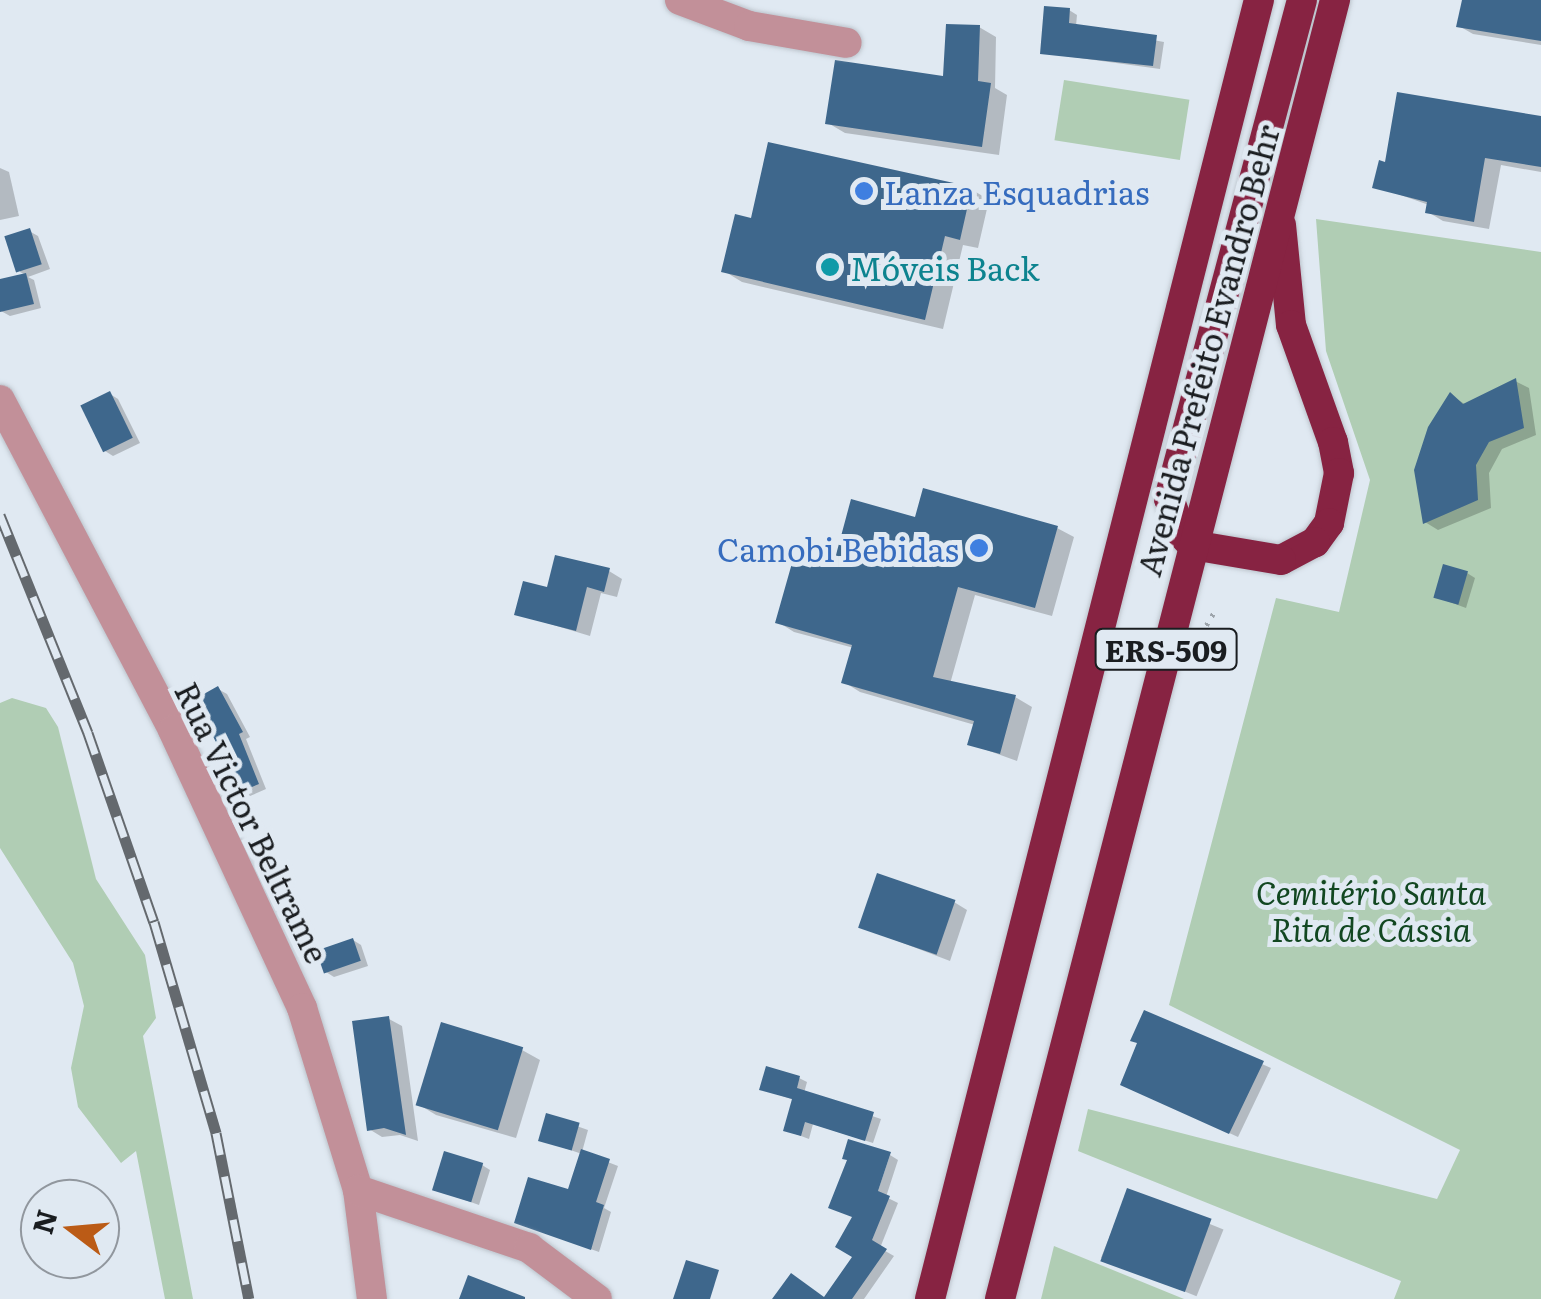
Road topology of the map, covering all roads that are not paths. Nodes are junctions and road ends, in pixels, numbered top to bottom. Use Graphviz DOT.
graph roads {
  1 [pos="680,0"];
  2 [pos="1259,0"];
  3 [pos="1302,0"];
  4 [pos="1335,0"];
  5 [pos="847,42"];
  6 [pos="1278,207"];
  7 [pos="0,400"];
  8 [pos="1192,545"];
  9 [pos="358,1190"];
  10 [pos="372,1299"];
  11 [pos="597,1299"];
  12 [pos="930,1299"];
  13 [pos="1000,1299"];
  1 -- 5 [label="street"];
  2 -- 12 [label="highway, Avenida Prefeito Evandro Behr / ERS-509"];
  3 -- 8 [label="highway"];
  4 -- 6 [label="highway, Avenida Prefeito Evandro Behr / ERS-509"];
  6 -- 8 [label="highway, Avenida Prefeito Evandro Behr / ERS-509"];
  6 -- 8 [label="highway"];
  7 -- 9 [label="street, Rua Victor Beltrame"];
  8 -- 13 [label="highway, Avenida Prefeito Evandro Behr / ERS-509"];
  9 -- 10 [label="street, Rua Victor Beltrame"];
  9 -- 11 [label="street"];
}
